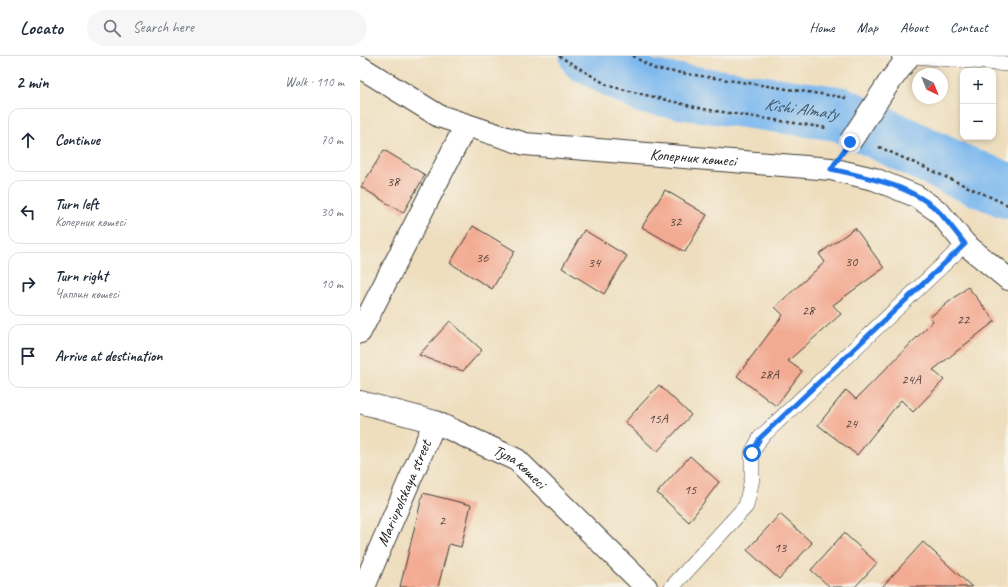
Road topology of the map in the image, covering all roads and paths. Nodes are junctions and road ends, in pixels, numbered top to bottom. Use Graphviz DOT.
graph roads {
  1 [pos="559,56"];
  2 [pos="633,56"];
  3 [pos="910,57"];
  4 [pos="1008,64"];
  5 [pos="360,66"];
  6 [pos="854,100"];
  7 [pos="466,124"];
  8 [pos="830,128"];
  9 [pos="872,144"];
  10 [pos="831,169"];
  11 [pos="1008,205"];
  12 [pos="965,244"];
  13 [pos="1008,279"];
  14 [pos="360,332"];
  15 [pos="360,402"];
  16 [pos="435,422"];
  17 [pos="364,587"];
  18 [pos="646,587"];
  19 [pos="672,587"];
  1 -- 8 [label="path"];
  2 -- 6 [label="path"];
  3 -- 4 [label="lane"];
  3 -- 10 [label="street, bridge"];
  5 -- 7 [label="street, Коперник көшесі"];
  7 -- 10 [label="street, Коперник көшесі"];
  7 -- 14 [label="street"];
  9 -- 11 [label="path"];
  10 -- 12 [label="street, Коперник көшесі"];
  12 -- 13 [label="street, Коперник көшесі"];
  12 -- 19 [label="lane"];
  15 -- 16 [label="street, Тула көшесі"];
  16 -- 17 [label="street, Mariupolskaya street"];
  16 -- 18 [label="street, Тула көшесі"];
}
